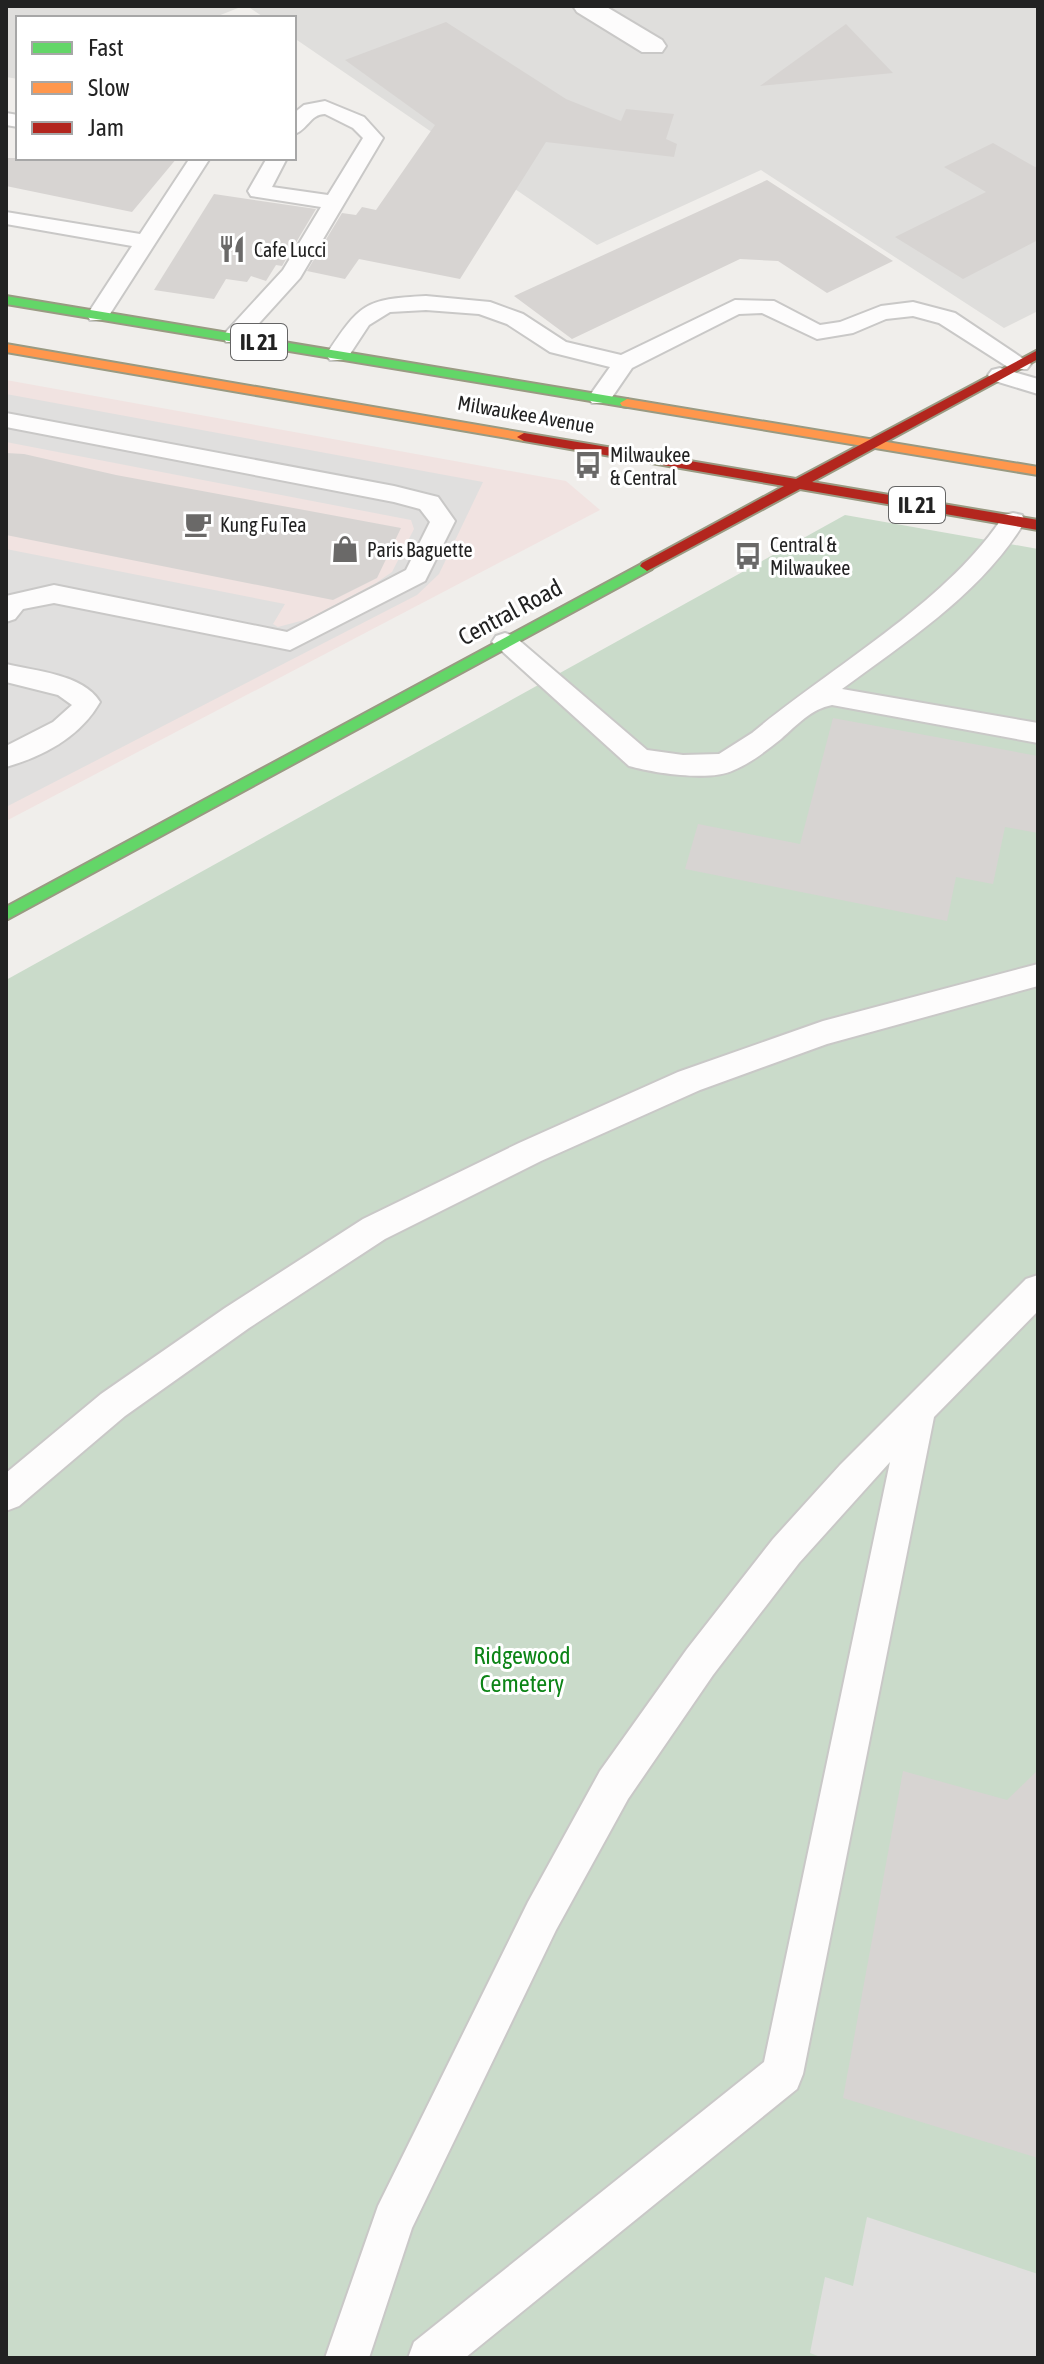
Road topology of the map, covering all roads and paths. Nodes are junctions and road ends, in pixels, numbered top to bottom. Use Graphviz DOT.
graph roads {
  1 [pos="586,6"];
  2 [pos="652,46"];
  3 [pos="296,125"];
  4 [pos="199,160"];
  5 [pos="276,160"];
  6 [pos="335,203"];
  7 [pos="6,218"];
  8 [pos="146,242"];
  9 [pos="6,300"];
  10 [pos="6,313"];
  11 [pos="98,315"];
  12 [pos="164,326"];
  13 [pos="234,337"];
  14 [pos="6,348"];
  15 [pos="338,355"];
  16 [pos="624,363"];
  17 [pos="1019,364"];
  18 [pos="1038,387"];
  19 [pos="600,398"];
  20 [pos="6,420"];
  21 [pos="872,443"];
  22 [pos="1038,471"];
  23 [pos="795,485"];
  24 [pos="1026,523"];
  25 [pos="9,605"];
  26 [pos="505,642"];
  27 [pos="6,673"];
  28 [pos="809,700"];
  29 [pos="1038,733"];
  30 [pos="6,757"];
  31 [pos="6,914"];
  32 [pos="1038,975"];
  33 [pos="1038,1289"];
  34 [pos="918,1409"];
  35 [pos="6,1495"];
  36 [pos="347,2358"];
  37 [pos="430,2358"];
  1 -- 2 [label="street"];
  3 -- 6 [label="lane"];
  4 -- 8 [label="lane"];
  5 -- 6 [label="lane"];
  6 -- 13 [label="lane"];
  7 -- 8 [label="lane"];
  8 -- 11 [label="lane"];
  9 -- 11 [label="main road, Milwaukee Avenue / IL 21"];
  10 -- 12 [label="main road"];
  11 -- 12 [label="main road, Milwaukee Avenue / IL 21"];
  12 -- 13 [label="main road, Milwaukee Avenue / IL 21"];
  13 -- 15 [label="main road, Milwaukee Avenue / IL 21"];
  14 -- 23 [label="main road, Milwaukee Avenue / IL 21"];
  15 -- 16 [label="lane"];
  15 -- 19 [label="main road, Milwaukee Avenue / IL 21"];
  16 -- 17 [label="lane"];
  16 -- 19 [label="lane"];
  17 -- 18 [label="lane"];
  17 -- 21 [label="main road, Central Road"];
  19 -- 21 [label="main road, Milwaukee Avenue / IL 21"];
  20 -- 25 [label="lane"];
  21 -- 22 [label="main road, Milwaukee Avenue / IL 21"];
  21 -- 23 [label="main road, Central Road"];
  23 -- 24 [label="main road, Milwaukee Avenue / IL 21"];
  23 -- 26 [label="main road, Central Road"];
  24 -- 28 [label="lane"];
  26 -- 28 [label="lane"];
  26 -- 31 [label="main road, Central Road"];
  27 -- 30 [label="lane"];
  28 -- 29 [label="lane"];
  32 -- 35 [label="lane"];
  33 -- 34 [label="lane"];
  34 -- 36 [label="lane"];
  34 -- 37 [label="lane"];
}
